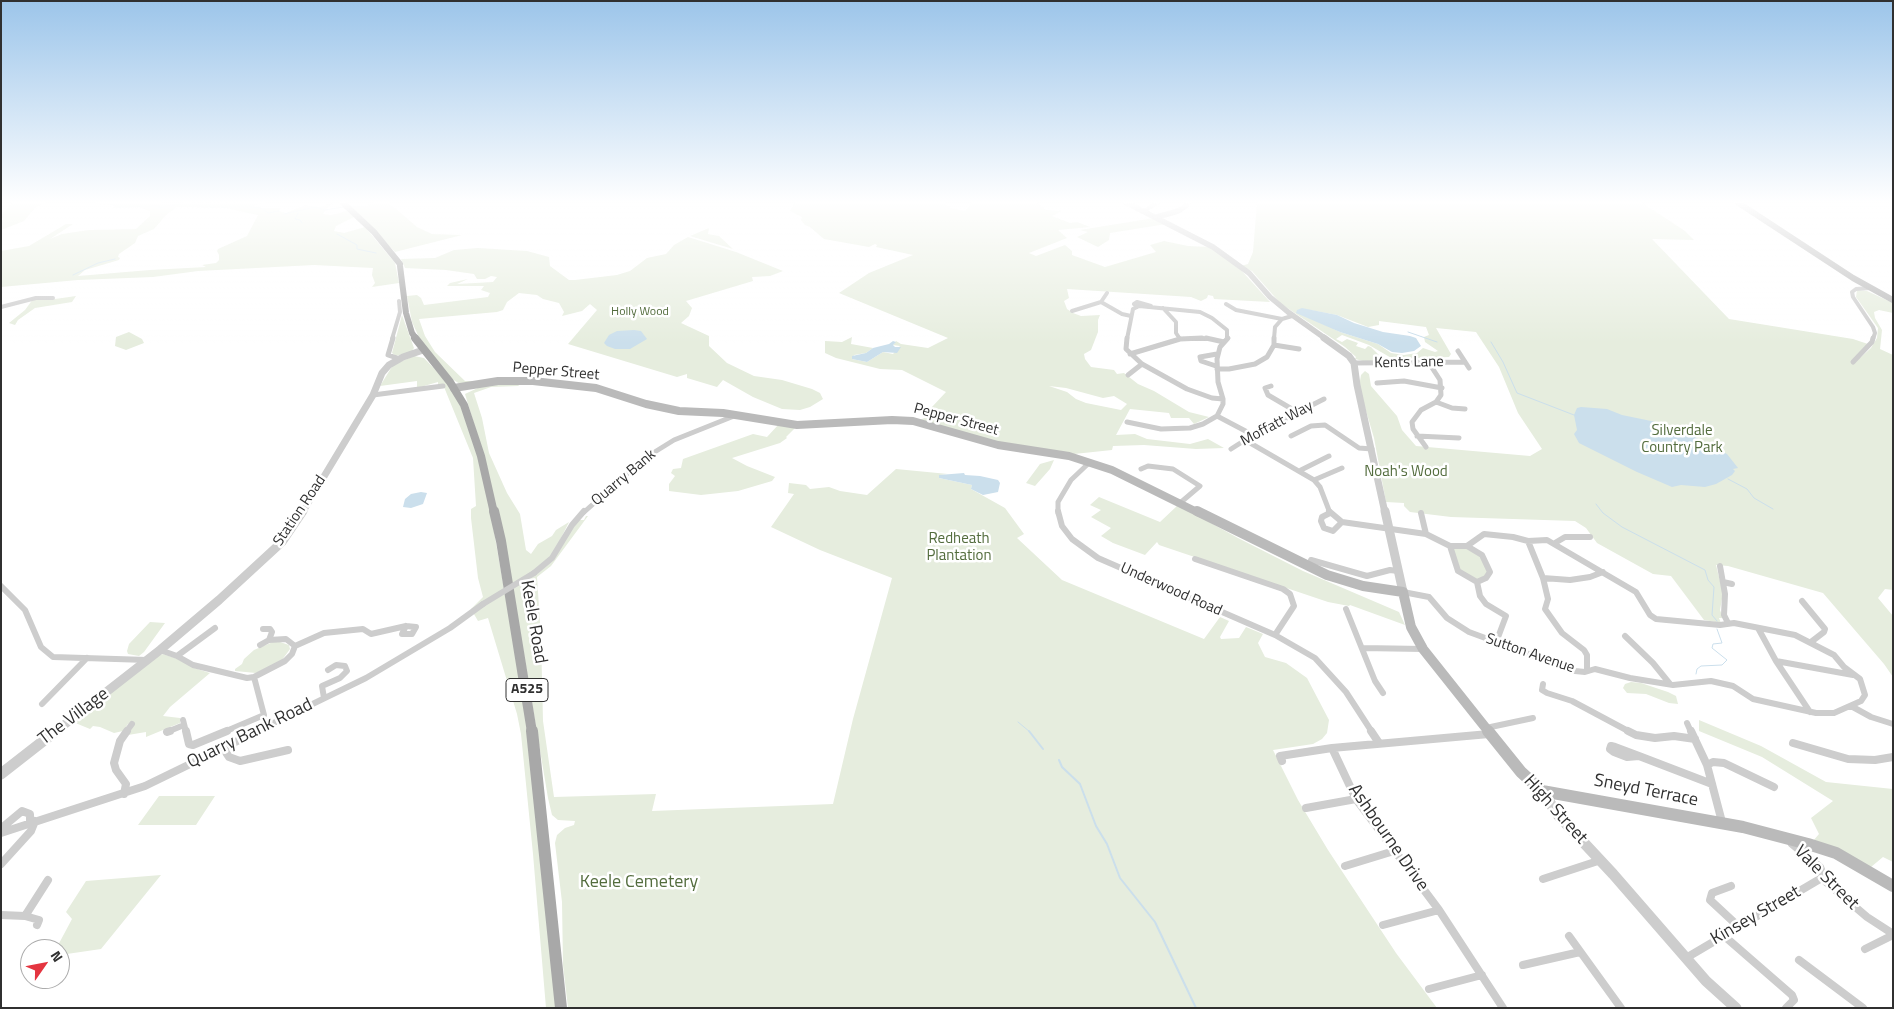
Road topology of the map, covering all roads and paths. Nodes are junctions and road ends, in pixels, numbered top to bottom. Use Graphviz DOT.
graph roads {
  1 [pos="387,249"];
  2 [pos="1215,249"];
  3 [pos="1810,249"];
  4 [pos="1871,288"];
  5 [pos="1107,293"];
  6 [pos="53,298"];
  7 [pos="1893,300"];
  8 [pos="399,301"];
  9 [pos="1101,302"];
  10 [pos="1226,304"];
  11 [pos="1,307"];
  12 [pos="1163,308"];
  13 [pos="1072,312"];
  14 [pos="1130,316"];
  15 [pos="1292,316"];
  16 [pos="1282,319"];
  17 [pos="1180,339"];
  18 [pos="1224,342"];
  19 [pos="1274,345"];
  20 [pos="1299,348"];
  21 [pos="423,350"];
  22 [pos="1458,351"];
  23 [pos="1130,354"];
  24 [pos="1218,354"];
  25 [pos="400,359"];
  26 [pos="1465,362"];
  27 [pos="1853,362"];
  28 [pos="1354,363"];
  29 [pos="1429,363"];
  30 [pos="1142,364"];
  31 [pos="1217,367"];
  32 [pos="1469,368"];
  33 [pos="1128,375"];
  34 [pos="1376,382"];
  35 [pos="443,386"];
  36 [pos="1271,386"];
  37 [pos="1442,388"];
  38 [pos="456,391"];
  39 [pos="373,395"];
  40 [pos="1223,399"];
  41 [pos="1324,399"];
  42 [pos="1436,402"];
  43 [pos="1465,409"];
  44 [pos="1297,412"];
  45 [pos="738,415"];
  46 [pos="1217,416"];
  47 [pos="1127,422"];
  48 [pos="1253,435"];
  49 [pos="1291,436"];
  50 [pos="1417,436"];
  51 [pos="1459,438"];
  52 [pos="1245,440"];
  53 [pos="1426,447"];
  54 [pos="1231,449"];
  55 [pos="1372,449"];
  56 [pos="1329,456"];
  57 [pos="1090,462"];
  58 [pos="1342,468"];
  59 [pos="1141,469"];
  60 [pos="1301,470"];
  61 [pos="1314,480"];
  62 [pos="1180,503"];
  63 [pos="1330,513"];
  64 [pos="1422,516"];
  65 [pos="1342,522"];
  66 [pos="1388,530"];
  67 [pos="1426,534"];
  68 [pos="1590,537"];
  69 [pos="1528,541"];
  70 [pos="1555,543"];
  71 [pos="1450,546"];
  72 [pos="1467,546"];
  73 [pos="1311,560"];
  74 [pos="1198,562"];
  75 [pos="1720,566"];
  76 [pos="1398,571"];
  77 [pos="1602,572"];
  78 [pos="1543,578"];
  79 [pos="1477,582"];
  80 [pos="1723,582"];
  81 [pos="1732,584"];
  82 [pos="1,586"];
  83 [pos="1403,592"];
  84 [pos="483,604"];
  85 [pos="1813,604"];
  86 [pos="1346,609"];
  87 [pos="1728,623"];
  88 [pos="406,626"];
  89 [pos="215,628"];
  90 [pos="263,628"];
  91 [pos="1758,628"];
  92 [pos="1276,635"];
  93 [pos="1625,636"];
  94 [pos="269,640"];
  95 [pos="1811,642"];
  96 [pos="1498,644"];
  97 [pos="260,645"];
  98 [pos="295,646"];
  99 [pos="1362,648"];
  100 [pos="1423,649"];
  101 [pos="160,650"];
  102 [pos="177,656"];
  103 [pos="87,658"];
  104 [pos="147,660"];
  105 [pos="1776,661"];
  106 [pos="328,670"];
  107 [pos="1587,670"];
  108 [pos="1856,675"];
  109 [pos="254,677"];
  110 [pos="1543,684"];
  111 [pos="1670,684"];
  112 [pos="1384,693"];
  113 [pos="324,698"];
  114 [pos="42,704"];
  115 [pos="1851,706"];
  116 [pos="1810,712"];
  117 [pos="1533,718"];
  118 [pos="1687,723"];
  119 [pos="132,724"];
  120 [pos="1893,724"];
  121 [pos="1487,731"];
  122 [pos="167,732"];
  123 [pos="1695,739"];
  124 [pos="1379,743"];
  125 [pos="1792,743"];
  126 [pos="224,748"];
  127 [pos="1332,748"];
  128 [pos="288,750"];
  129 [pos="1638,756"];
  130 [pos="1893,757"];
  131 [pos="1282,761"];
  132 [pos="1707,764"];
  133 [pos="1,774"];
  134 [pos="1712,784"];
  135 [pos="1774,787"];
  136 [pos="1542,790"];
  137 [pos="124,794"];
  138 [pos="1356,799"];
  139 [pos="1306,808"];
  140 [pos="32,822"];
  141 [pos="1722,823"];
  142 [pos="3,830"];
  143 [pos="1785,838"];
  144 [pos="1394,851"];
  145 [pos="1601,860"];
  146 [pos="1,864"];
  147 [pos="1345,866"];
  148 [pos="1825,876"];
  149 [pos="1542,878"];
  150 [pos="48,880"];
  151 [pos="1731,886"];
  152 [pos="1893,886"];
  153 [pos="1439,910"];
  154 [pos="1,915"];
  155 [pos="25,916"];
  156 [pos="37,925"];
  157 [pos="1384,925"];
  158 [pos="1738,926"];
  159 [pos="1723,935"];
  160 [pos="1893,935"];
  161 [pos="1570,936"];
  162 [pos="1865,949"];
  163 [pos="1580,952"];
  164 [pos="1686,958"];
  165 [pos="1799,960"];
  166 [pos="1523,966"];
  167 [pos="1482,975"];
  168 [pos="1429,989"];
  169 [pos="1734,1007"];
  170 [pos="561,1008"];
  171 [pos="1502,1008"];
  172 [pos="1621,1008"];
  173 [pos="1786,1008"];
  174 [pos="1864,1008"];
  1 -- 21 [label="main road, A525"];
  2 -- 15 [label="street"];
  3 -- 4 [label="main road"];
  4 -- 7 [label="main road"];
  4 -- 27 [label="street"];
  5 -- 9 [label="street"];
  6 -- 11 [label="street"];
  8 -- 25 [label="street"];
  9 -- 13 [label="street"];
  9 -- 14 [label="street"];
  10 -- 16 [label="street"];
  12 -- 14 [label="street"];
  12 -- 17 [label="street"];
  12 -- 18 [label="street"];
  14 -- 23 [label="street"];
  15 -- 16 [label="street"];
  15 -- 28 [label="street"];
  16 -- 19 [label="street"];
  17 -- 18 [label="street"];
  17 -- 23 [label="street"];
  18 -- 24 [label="street"];
  19 -- 20 [label="street"];
  19 -- 31 [label="street"];
  21 -- 25 [label="street, Station Road"];
  21 -- 38 [label="main road, Keele Road / A525"];
  22 -- 26 [label="street, Kents Lane"];
  23 -- 30 [label="street"];
  24 -- 31 [label="street"];
  24 -- 31 [label="street"];
  25 -- 39 [label="street, Station Road"];
  26 -- 29 [label="street, Kents Lane"];
  26 -- 32 [label="street, Kents Lane"];
  28 -- 29 [label="street, Kents Lane"];
  28 -- 55 [label="street"];
  29 -- 37 [label="street"];
  30 -- 33 [label="street"];
  30 -- 40 [label="street"];
  31 -- 40 [label="street"];
  34 -- 37 [label="street"];
  35 -- 39 [label="street"];
  36 -- 44 [label="street"];
  37 -- 42 [label="street"];
  38 -- 45 [label="main road, Pepper Street"];
  38 -- 170 [label="main road, Keele Road / A525"];
  39 -- 101 [label="street, Station Road"];
  40 -- 46 [label="street"];
  41 -- 44 [label="street, Moffatt Way"];
  42 -- 43 [label="street"];
  42 -- 50 [label="street"];
  44 -- 48 [label="street, Moffatt Way"];
  45 -- 57 [label="main road, Pepper Street"];
  45 -- 84 [label="street, Quarry Bank, bridge"];
  46 -- 47 [label="street"];
  46 -- 48 [label="street"];
  48 -- 52 [label="street, Moffatt Way"];
  49 -- 55 [label="street"];
  50 -- 51 [label="street"];
  50 -- 53 [label="street"];
  52 -- 54 [label="street, Moffatt Way"];
  52 -- 60 [label="street"];
  55 -- 66 [label="street"];
  56 -- 60 [label="street"];
  57 -- 62 [label="main road, Pepper Street"];
  57 -- 92 [label="street, Underwood Road"];
  58 -- 61 [label="street"];
  59 -- 62 [label="street"];
  60 -- 61 [label="street"];
  61 -- 63 [label="street"];
  62 -- 83 [label="main road, Pepper Street"];
  63 -- 65 [label="street"];
  63 -- 65 [label="street"];
  64 -- 67 [label="street"];
  65 -- 66 [label="street"];
  66 -- 67 [label="street"];
  66 -- 76 [label="street"];
  67 -- 71 [label="street"];
  68 -- 70 [label="street"];
  69 -- 70 [label="street"];
  69 -- 72 [label="street"];
  69 -- 78 [label="street"];
  70 -- 77 [label="street"];
  71 -- 72 [label="street"];
  71 -- 79 [label="street"];
  72 -- 79 [label="street"];
  73 -- 76 [label="street"];
  74 -- 92 [label="street"];
  75 -- 80 [label="street"];
  76 -- 83 [label="street"];
  77 -- 78 [label="street"];
  77 -- 87 [label="street"];
  78 -- 107 [label="street"];
  79 -- 96 [label="street"];
  80 -- 81 [label="street"];
  80 -- 87 [label="street"];
  82 -- 103 [label="street"];
  83 -- 96 [label="street, Sutton Avenue"];
  83 -- 100 [label="main road, High Street"];
  84 -- 113 [label="street, Quarry Bank Road"];
  85 -- 95 [label="street"];
  86 -- 99 [label="street"];
  87 -- 91 [label="street"];
  88 -- 98 [label="street"];
  89 -- 102 [label="street"];
  90 -- 94 [label="street"];
  91 -- 95 [label="street"];
  91 -- 105 [label="street"];
  92 -- 124 [label="street, Underwood Road"];
  93 -- 111 [label="street"];
  94 -- 97 [label="street"];
  94 -- 98 [label="street"];
  95 -- 108 [label="street"];
  96 -- 107 [label="street, Sutton Avenue"];
  98 -- 109 [label="street"];
  99 -- 100 [label="street"];
  99 -- 112 [label="street"];
  100 -- 121 [label="main road, High Street"];
  101 -- 102 [label="street"];
  101 -- 104 [label="street, Station Road"];
  102 -- 109 [label="street"];
  103 -- 104 [label="street"];
  103 -- 114 [label="street"];
  104 -- 133 [label="street, The Village"];
  105 -- 108 [label="street"];
  105 -- 116 [label="street"];
  106 -- 113 [label="street"];
  107 -- 111 [label="street, Sutton Avenue"];
  108 -- 115 [label="street"];
  109 -- 122 [label="street"];
  110 -- 123 [label="street"];
  111 -- 116 [label="street, Sutton Avenue"];
  113 -- 126 [label="street, Quarry Bank Road"];
  115 -- 116 [label="street, Sutton Avenue"];
  115 -- 120 [label="street"];
  117 -- 121 [label="street"];
  118 -- 123 [label="street"];
  119 -- 137 [label="street"];
  121 -- 124 [label="street"];
  121 -- 136 [label="main road, High Street"];
  123 -- 132 [label="street"];
  124 -- 127 [label="street"];
  125 -- 130 [label="street"];
  126 -- 128 [label="street"];
  126 -- 137 [label="street, Quarry Bank Road"];
  127 -- 131 [label="street"];
  127 -- 138 [label="street, Ashbourne Drive"];
  129 -- 134 [label="street"];
  132 -- 134 [label="street"];
  132 -- 135 [label="street"];
  134 -- 141 [label="street"];
  136 -- 141 [label="main road, Sneyd Terrace"];
  136 -- 145 [label="street, High Street"];
  137 -- 140 [label="street, Quarry Bank Road"];
  138 -- 139 [label="street"];
  138 -- 144 [label="street, Ashbourne Drive"];
  140 -- 142 [label="street, Quarry Bank Road"];
  140 -- 142 [label="street"];
  140 -- 146 [label="street"];
  141 -- 143 [label="main road, Sneyd Terrace"];
  143 -- 148 [label="street, Vale Street"];
  143 -- 152 [label="main road, Sneyd Terrace"];
  144 -- 147 [label="street"];
  144 -- 153 [label="street, Ashbourne Drive"];
  145 -- 149 [label="street"];
  145 -- 164 [label="street, High Street"];
  148 -- 158 [label="street, Kinsey Street"];
  148 -- 160 [label="street, Vale Street"];
  150 -- 155 [label="street"];
  151 -- 158 [label="street"];
  153 -- 157 [label="street"];
  153 -- 167 [label="street, Ashbourne Drive"];
  154 -- 155 [label="street"];
  155 -- 156 [label="street"];
  158 -- 159 [label="street, Kinsey Street"];
  159 -- 164 [label="street, Kinsey Street"];
  159 -- 173 [label="street"];
  160 -- 162 [label="street"];
  161 -- 163 [label="street"];
  163 -- 166 [label="street"];
  163 -- 172 [label="street"];
  164 -- 169 [label="street, High Street"];
  165 -- 174 [label="street"];
  167 -- 168 [label="street"];
  167 -- 171 [label="street, Ashbourne Drive"];
}
